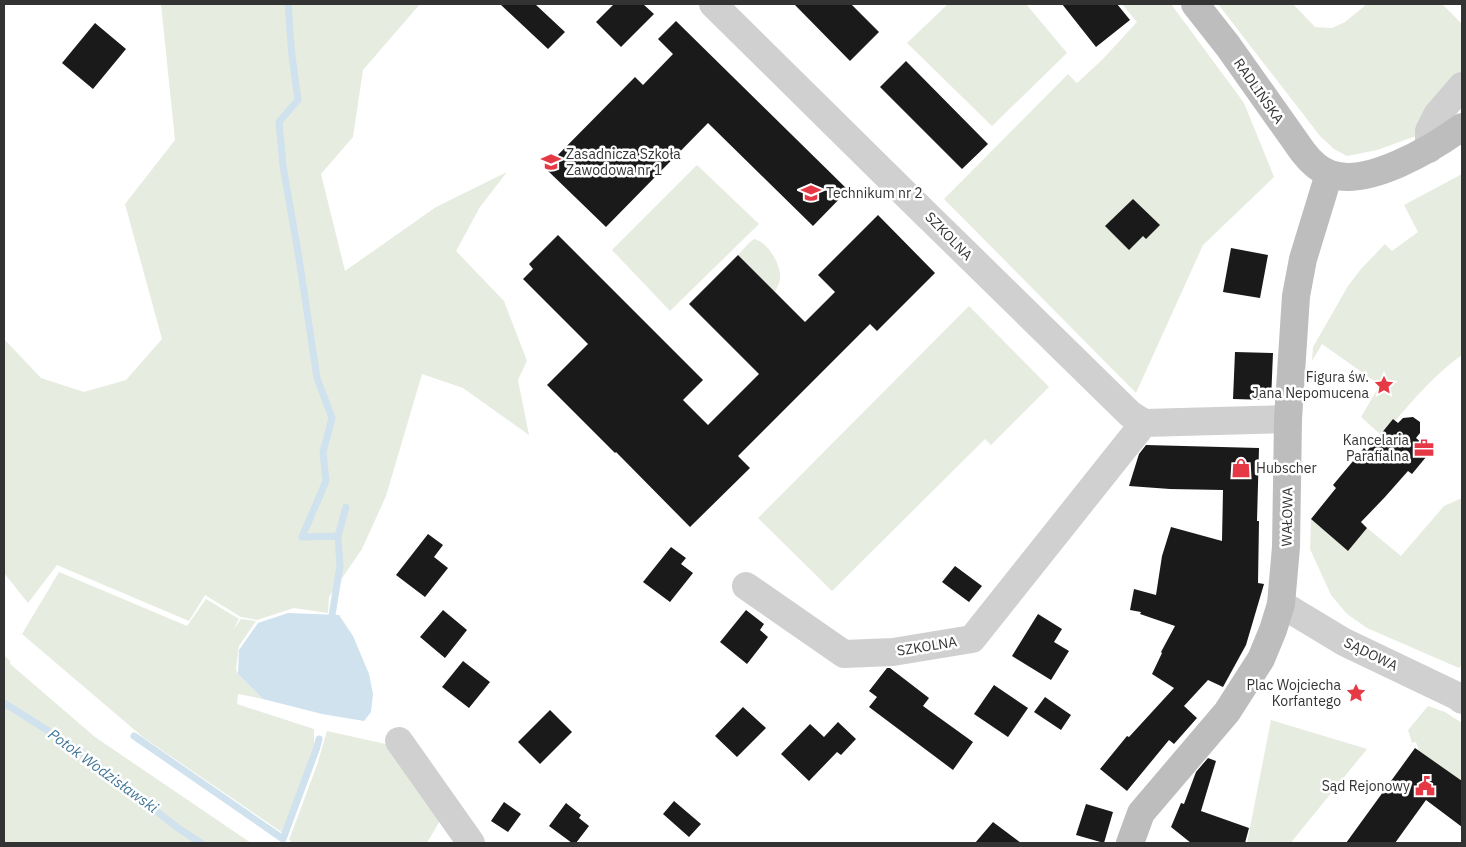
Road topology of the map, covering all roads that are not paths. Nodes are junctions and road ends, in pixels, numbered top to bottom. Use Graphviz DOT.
graph roads {
  1 [pos="713,4"];
  2 [pos="1195,4"];
  3 [pos="1462,86"];
  4 [pos="1462,127"];
  5 [pos="1429,149"];
  6 [pos="1329,174"];
  7 [pos="1288,419"];
  8 [pos="1144,423"];
  9 [pos="746,586"];
  10 [pos="1281,604"];
  11 [pos="1460,695"];
  12 [pos="399,741"];
  13 [pos="472,843"];
  14 [pos="1130,843"];
  1 -- 8 [label="street, SZKOLNA"];
  2 -- 6 [label="street, RADLIŃSKA"];
  3 -- 5 [label="street"];
  4 -- 5 [label="street"];
  5 -- 6 [label="street"];
  6 -- 7 [label="street, WAŁOWA"];
  7 -- 8 [label="street"];
  7 -- 10 [label="street, WAŁOWA"];
  8 -- 9 [label="street, SZKOLNA"];
  10 -- 11 [label="street, SĄDOWA"];
  10 -- 14 [label="street, WAŁOWA"];
  12 -- 13 [label="street"];
}
